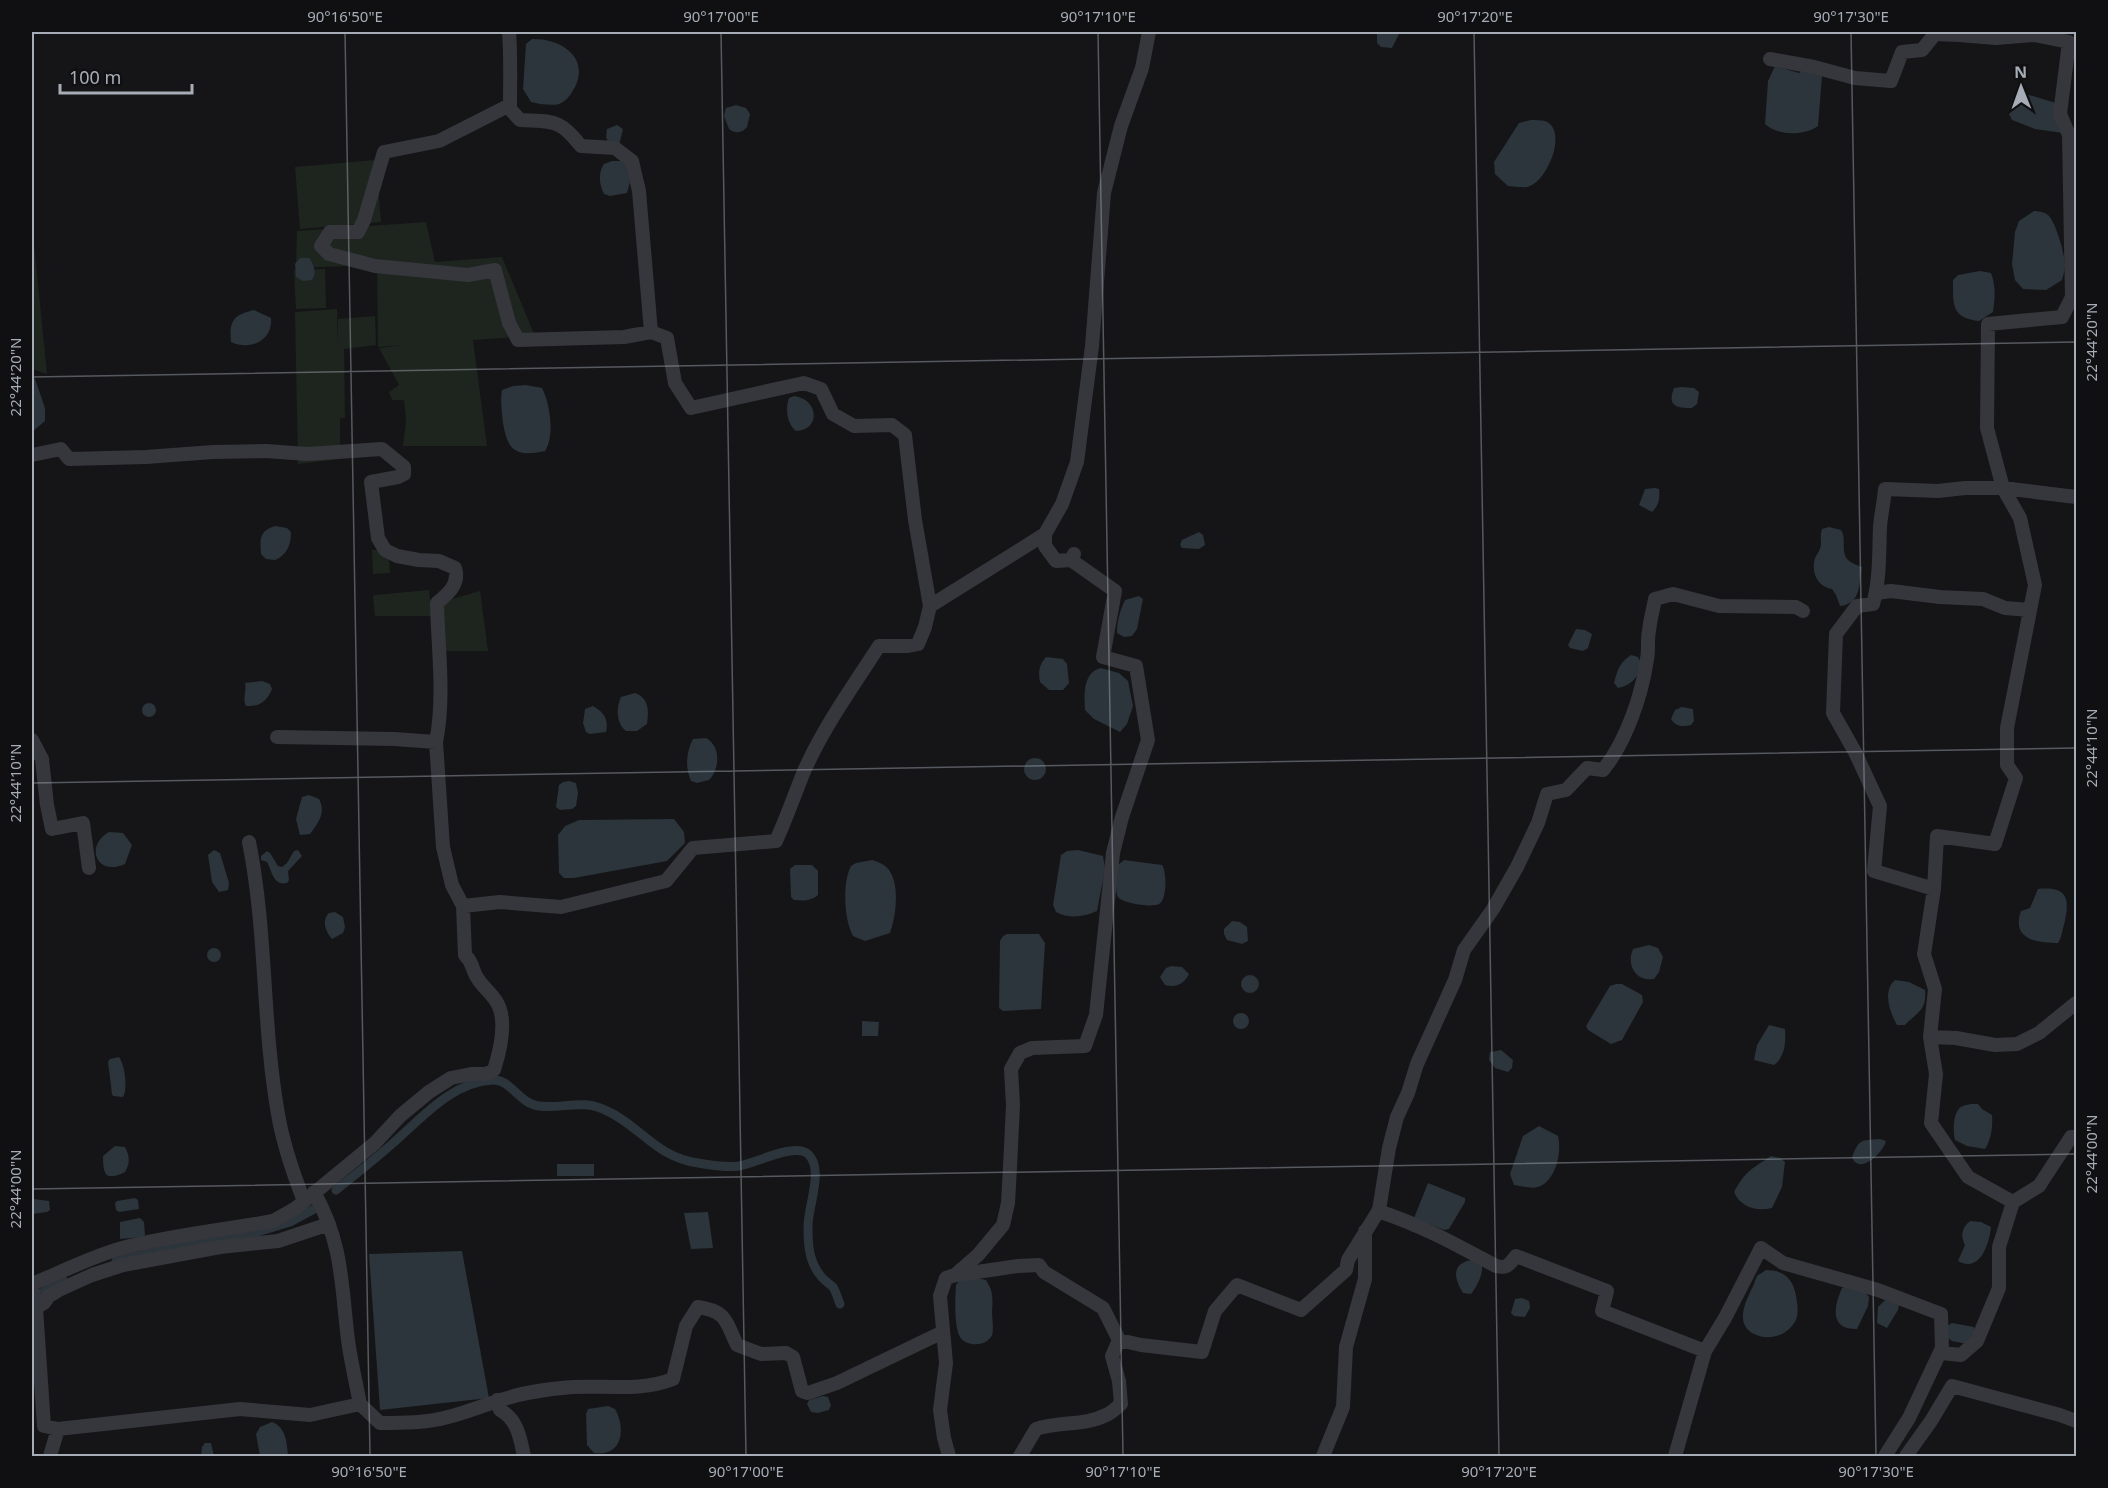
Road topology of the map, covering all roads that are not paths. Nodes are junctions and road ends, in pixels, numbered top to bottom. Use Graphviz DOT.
graph roads {
  1 [pos="509,32"];
  2 [pos="1149,32"];
  3 [pos="1959,33"];
  4 [pos="1770,59"];
  5 [pos="510,105"];
  6 [pos="651,332"];
  7 [pos="32,455"];
  8 [pos="2002,488"];
  9 [pos="2076,497"];
  10 [pos="1045,534"];
  11 [pos="1876,593"];
  12 [pos="930,606"];
  13 [pos="2030,610"];
  14 [pos="1803,611"];
  15 [pos="278,737"];
  16 [pos="32,740"];
  17 [pos="436,742"];
  18 [pos="249,842"];
  19 [pos="90,868"];
  20 [pos="1934,890"];
  21 [pos="463,906"];
  22 [pos="2076,1003"];
  23 [pos="1930,1037"];
  24 [pos="2076,1137"];
  25 [pos="309,1196"];
  26 [pos="2013,1202"];
  27 [pos="1378,1211"];
  28 [pos="329,1224"];
  29 [pos="1365,1231"];
  30 [pos="955,1275"];
  31 [pos="32,1285"];
  32 [pos="34,1309"];
  33 [pos="943,1332"];
  34 [pos="1119,1340"];
  35 [pos="1941,1348"];
  36 [pos="1705,1351"];
  37 [pos="497,1400"];
  38 [pos="360,1404"];
  39 [pos="2076,1421"];
  40 [pos="58,1429"];
  41 [pos="50,1456"];
  42 [pos="524,1456"];
  43 [pos="950,1456"];
  44 [pos="1020,1456"];
  45 [pos="1323,1456"];
  46 [pos="1675,1456"];
  47 [pos="1885,1456"];
  48 [pos="1906,1456"];
  1 -- 5 [label="street"];
  2 -- 10 [label="street"];
  3 -- 4 [label="street"];
  3 -- 8 [label="street"];
  5 -- 6 [label="street"];
  5 -- 6 [label="street"];
  6 -- 12 [label="street"];
  7 -- 17 [label="street"];
  8 -- 9 [label="street"];
  8 -- 11 [label="street"];
  8 -- 13 [label="street"];
  10 -- 12 [label="street"];
  10 -- 30 [label="street"];
  11 -- 13 [label="street"];
  11 -- 20 [label="street"];
  12 -- 21 [label="street"];
  13 -- 20 [label="street"];
  14 -- 27 [label="street"];
  15 -- 17 [label="street"];
  16 -- 19 [label="street"];
  17 -- 21 [label="street"];
  18 -- 25 [label="street"];
  20 -- 23 [label="street"];
  21 -- 25 [label="street"];
  22 -- 23 [label="street"];
  23 -- 26 [label="street"];
  24 -- 26 [label="street"];
  25 -- 28 [label="street"];
  25 -- 31 [label="street"];
  26 -- 35 [label="street"];
  27 -- 29 [label="street"];
  27 -- 36 [label="street"];
  28 -- 32 [label="street"];
  28 -- 38 [label="street"];
  29 -- 34 [label="street"];
  29 -- 45 [label="street"];
  30 -- 33 [label="street"];
  30 -- 34 [label="street"];
  31 -- 32 [label="street"];
  32 -- 40 [label="street"];
  33 -- 37 [label="street"];
  33 -- 43 [label="street"];
  34 -- 44 [label="street"];
  35 -- 36 [label="street"];
  35 -- 47 [label="street"];
  36 -- 46 [label="street"];
  37 -- 38 [label="street"];
  37 -- 42 [label="street"];
  38 -- 40 [label="street"];
  39 -- 48 [label="street"];
  40 -- 41 [label="street"];
}
